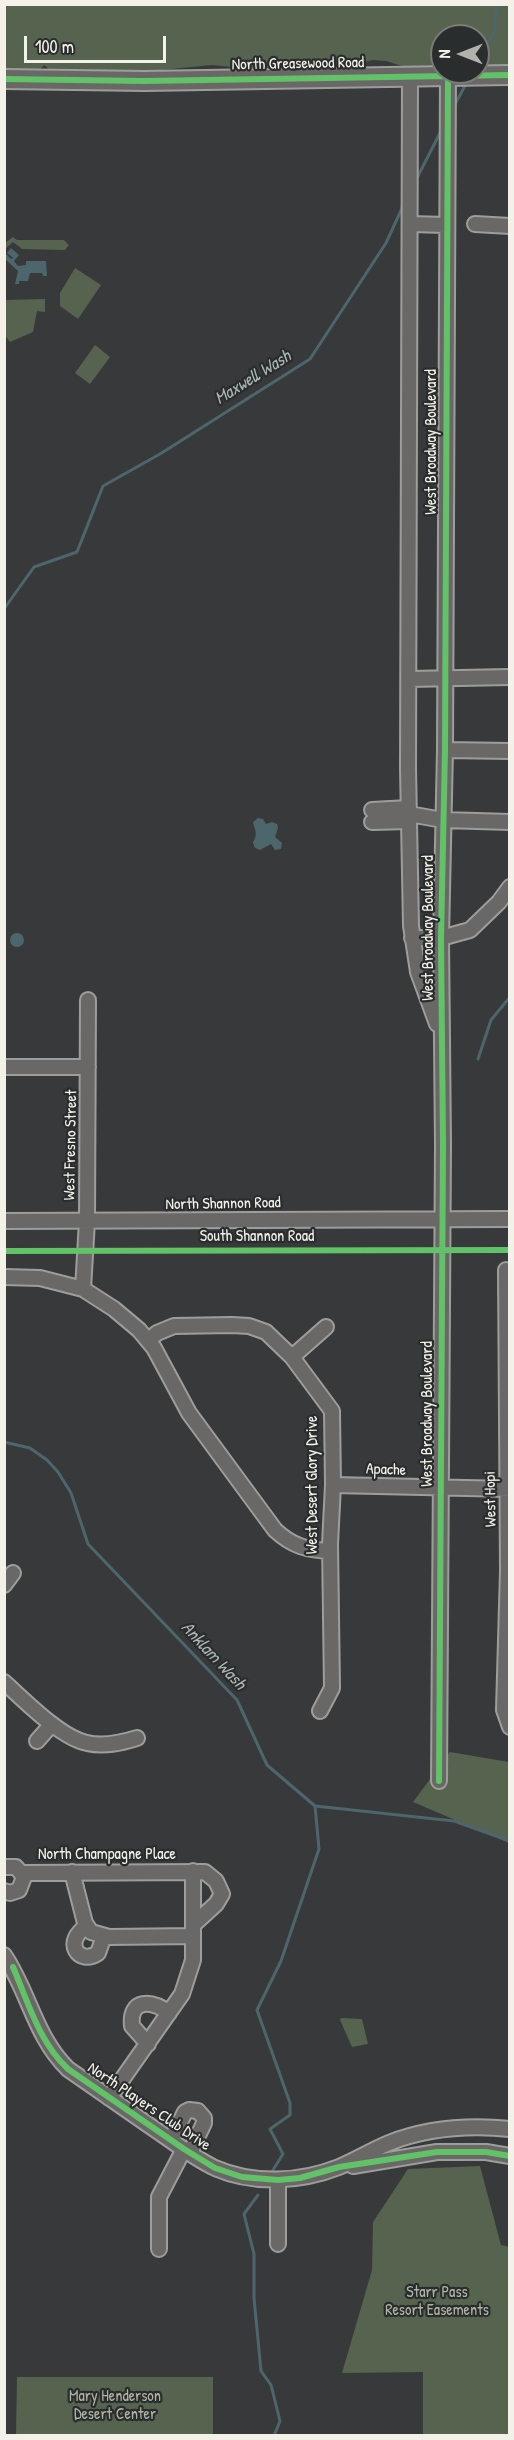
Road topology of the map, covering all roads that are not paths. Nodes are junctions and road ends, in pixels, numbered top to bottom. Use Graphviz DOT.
graph roads {
  1 [pos="410,75"];
  2 [pos="430,75"];
  3 [pos="490,75"];
  4 [pos="510,75"];
  5 [pos="4,79"];
  6 [pos="448,84"];
  7 [pos="410,224"];
  8 [pos="475,224"];
  9 [pos="446,225"];
  10 [pos="510,226"];
  11 [pos="510,677"];
  12 [pos="445,678"];
  13 [pos="409,679"];
  14 [pos="445,750"];
  15 [pos="510,751"];
  16 [pos="409,814"];
  17 [pos="372,816"];
  18 [pos="443,820"];
  19 [pos="510,822"];
  20 [pos="510,887"];
  21 [pos="412,938"];
  22 [pos="441,938"];
  23 [pos="88,1000"];
  24 [pos="442,1053"];
  25 [pos="4,1068"];
  26 [pos="88,1068"];
  27 [pos="442,1218"];
  28 [pos="510,1219"];
  29 [pos="4,1221"];
  30 [pos="87,1221"];
  31 [pos="506,1270"];
  32 [pos="4,1277"];
  33 [pos="83,1289"];
  34 [pos="326,1327"];
  35 [pos="508,1330"];
  36 [pos="148,1341"];
  37 [pos="292,1357"];
  38 [pos="508,1409"];
  39 [pos="333,1485"];
  40 [pos="441,1488"];
  41 [pos="509,1489"];
  42 [pos="330,1551"];
  43 [pos="509,1571"];
  44 [pos="13,1573"];
  45 [pos="4,1585"];
  46 [pos="508,1652"];
  47 [pos="4,1682"];
  48 [pos="320,1711"];
  49 [pos="52,1724"];
  50 [pos="510,1727"];
  51 [pos="137,1738"];
  52 [pos="37,1741"];
  53 [pos="439,1780"];
  54 [pos="4,1867"];
  55 [pos="192,1871"];
  56 [pos="72,1872"];
  57 [pos="22,1873"];
  58 [pos="4,1891"];
  59 [pos="87,1926"];
  60 [pos="193,1930"];
  61 [pos="104,1936"];
  62 [pos="6,1964"];
  63 [pos="169,2013"];
  64 [pos="148,2043"];
  65 [pos="109,2098"];
  66 [pos="510,2129"];
  67 [pos="171,2140"];
  68 [pos="187,2151"];
  69 [pos="510,2156"];
  70 [pos="339,2167"];
  71 [pos="278,2180"];
  72 [pos="278,2244"];
  73 [pos="159,2249"];
  1 -- 2 [label="main road, North Greasewood Road"];
  1 -- 5 [label="main road, North Greasewood Road"];
  1 -- 7 [label="street, West Broadway Boulevard"];
  3 -- 4 [label="main road, North Greasewood Road"];
  6 -- 9 [label="street, West Broadway Boulevard"];
  7 -- 9 [label="street"];
  7 -- 13 [label="street, West Broadway Boulevard"];
  8 -- 10 [label="street"];
  9 -- 12 [label="street, West Broadway Boulevard"];
  11 -- 12 [label="street"];
  12 -- 13 [label="street"];
  12 -- 14 [label="street, West Broadway Boulevard"];
  13 -- 16 [label="street, West Broadway Boulevard"];
  14 -- 15 [label="street"];
  14 -- 18 [label="street, West Broadway Boulevard"];
  16 -- 17 [label="street"];
  16 -- 18 [label="street"];
  16 -- 21 [label="street, West Broadway Boulevard"];
  18 -- 19 [label="street"];
  18 -- 22 [label="street, West Broadway Boulevard"];
  20 -- 22 [label="street"];
  21 -- 22 [label="street"];
  21 -- 24 [label="street, West Broadway Boulevard"];
  22 -- 24 [label="street, West Broadway Boulevard"];
  23 -- 26 [label="street, West Fresno Street"];
  24 -- 27 [label="street, West Broadway Boulevard"];
  25 -- 26 [label="street"];
  26 -- 30 [label="street, West Fresno Street"];
  27 -- 28 [label="street"];
  27 -- 30 [label="street, North Shannon Road"];
  27 -- 40 [label="street, West Broadway Boulevard"];
  29 -- 30 [label="street, North Shannon Road"];
  30 -- 33 [label="street, West Fresno Street"];
  31 -- 35 [label="street, West Hopi"];
  32 -- 33 [label="street"];
  33 -- 36 [label="street"];
  34 -- 37 [label="street"];
  35 -- 38 [label="street, West Hopi"];
  36 -- 37 [label="street, West Desert Glory Drive"];
  36 -- 42 [label="street"];
  37 -- 39 [label="street, West Desert Glory Drive"];
  38 -- 41 [label="street, West Hopi"];
  39 -- 40 [label="street, Apache"];
  39 -- 42 [label="street, West Desert Glory Drive"];
  40 -- 41 [label="street, Apache"];
  40 -- 53 [label="street, West Broadway Boulevard"];
  41 -- 43 [label="street, West Hopi"];
  42 -- 48 [label="street, West Desert Glory Drive"];
  43 -- 46 [label="street, West Hopi"];
  44 -- 45 [label="street"];
  46 -- 50 [label="street, West Hopi"];
  47 -- 49 [label="street"];
  49 -- 51 [label="street"];
  49 -- 52 [label="street"];
  54 -- 57 [label="street, North Champagne Place"];
  55 -- 56 [label="street, North Champagne Place"];
  55 -- 60 [label="street"];
  55 -- 60 [label="street"];
  56 -- 57 [label="street, North Champagne Place"];
  56 -- 59 [label="street"];
  57 -- 58 [label="street, North Champagne Place"];
  59 -- 61 [label="street"];
  59 -- 61 [label="street"];
  60 -- 61 [label="street"];
  60 -- 63 [label="street"];
  62 -- 65 [label="street, North Players Club Drive"];
  63 -- 64 [label="street"];
  63 -- 64 [label="street"];
  64 -- 65 [label="street"];
  65 -- 67 [label="street, North Players Club Drive"];
  66 -- 70 [label="street, North Players Club Drive"];
  67 -- 68 [label="street, North Players Club Drive"];
  67 -- 68 [label="street"];
  68 -- 71 [label="street, North Players Club Drive"];
  68 -- 73 [label="street"];
  69 -- 70 [label="street"];
  70 -- 71 [label="street, North Players Club Drive"];
  71 -- 72 [label="street"];
}
